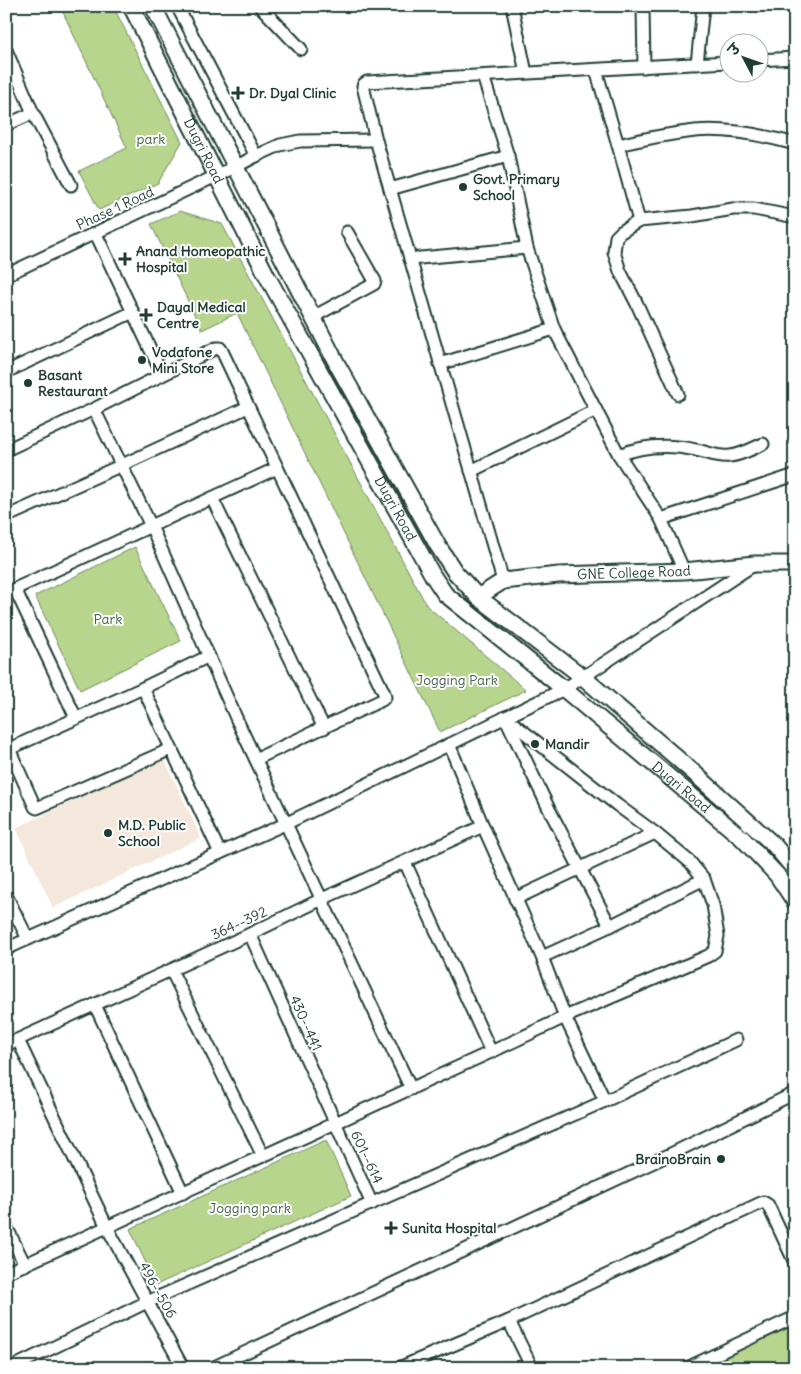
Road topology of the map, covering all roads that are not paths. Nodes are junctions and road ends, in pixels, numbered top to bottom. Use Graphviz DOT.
graph roads {
  1 [pos="131,6"];
  2 [pos="153,6"];
  3 [pos="260,6"];
  4 [pos="512,6"];
  5 [pos="643,6"];
  6 [pos="703,6"];
  7 [pos="180,7"];
  8 [pos="301,49"];
  9 [pos="6,50"];
  10 [pos="795,58"];
  11 [pos="768,59"];
  12 [pos="718,63"];
  13 [pos="697,64"];
  14 [pos="644,66"];
  15 [pos="596,70"];
  16 [pos="526,73"];
  17 [pos="483,76"];
  18 [pos="33,113"];
  19 [pos="6,125"];
  20 [pos="376,140"];
  21 [pos="795,144"];
  22 [pos="618,145"];
  23 [pos="256,156"];
  24 [pos="508,156"];
  25 [pos="235,167"];
  26 [pos="217,176"];
  27 [pos="71,185"];
  28 [pos="390,190"];
  29 [pos="795,217"];
  30 [pos="639,221"];
  31 [pos="347,232"];
  32 [pos="96,234"];
  33 [pos="527,248"];
  34 [pos="410,259"];
  35 [pos="6,275"];
  36 [pos="133,312"];
  37 [pos="312,317"];
  38 [pos="554,329"];
  39 [pos="440,364"];
  40 [pos="6,372"];
  41 [pos="162,374"];
  42 [pos="678,394"];
  43 [pos="248,407"];
  44 [pos="94,409"];
  45 [pos="596,410"];
  46 [pos="763,444"];
  47 [pos="6,450"];
  48 [pos="618,455"];
  49 [pos="122,465"];
  50 [pos="277,468"];
  51 [pos="471,472"];
  52 [pos="795,475"];
  53 [pos="212,498"];
  54 [pos="8,512"];
  55 [pos="661,519"];
  56 [pos="152,526"];
  57 [pos="754,564"];
  58 [pos="795,564"];
  59 [pos="684,570"];
  60 [pos="503,581"];
  61 [pos="11,591"];
  62 [pos="478,597"];
  63 [pos="209,656"];
  64 [pos="583,677"];
  65 [pos="143,688"];
  66 [pos="564,689"];
  67 [pos="76,718"];
  68 [pos="505,718"];
  69 [pos="324,728"];
  70 [pos="449,744"];
  71 [pos="8,746"];
  72 [pos="171,749"];
  73 [pos="256,759"];
  74 [pos="285,824"];
  75 [pos="483,826"];
  76 [pos="655,832"];
  77 [pos="220,853"];
  78 [pos="405,862"];
  79 [pos="579,869"];
  80 [pos="795,870"];
  81 [pos="704,879"];
  82 [pos="6,895"];
  83 [pos="322,899"];
  84 [pos="515,899"];
  85 [pos="795,902"];
  86 [pos="610,926"];
  87 [pos="250,934"];
  88 [pos="28,939"];
  89 [pos="6,949"];
  90 [pos="542,957"];
  91 [pos="172,970"];
  92 [pos="95,1005"];
  93 [pos="565,1017"];
  94 [pos="18,1040"];
  95 [pos="736,1040"];
  96 [pos="6,1045"];
  97 [pos="491,1052"];
  98 [pos="411,1089"];
  99 [pos="795,1093"];
  100 [pos="605,1101"];
  101 [pos="335,1124"];
  102 [pos="263,1156"];
  103 [pos="183,1192"];
  104 [pos="372,1204"];
  105 [pos="6,1226"];
  106 [pos="107,1227"];
  107 [pos="795,1264"];
  108 [pos="25,1265"];
  109 [pos="6,1273"];
  110 [pos="147,1302"];
  111 [pos="795,1317"];
  112 [pos="509,1321"];
  113 [pos="11,1368"];
  114 [pos="183,1368"];
  115 [pos="212,1368"];
  116 [pos="399,1368"];
  117 [pos="532,1368"];
  118 [pos="688,1368"];
  1 -- 26 [label="street, Dugri Road"];
  2 -- 25 [label="street, Dugri Road"];
  3 -- 8 [label="street"];
  4 -- 16 [label="street"];
  5 -- 14 [label="street"];
  6 -- 13 [label="street"];
  7 -- 23 [label="street"];
  9 -- 18 [label="street"];
  10 -- 11 [label="street"];
  12 -- 13 [label="street"];
  13 -- 14 [label="street"];
  14 -- 15 [label="street"];
  15 -- 16 [label="street"];
  15 -- 22 [label="street"];
  16 -- 17 [label="street"];
  17 -- 20 [label="street"];
  17 -- 24 [label="street"];
  18 -- 19 [label="street"];
  18 -- 27 [label="street"];
  20 -- 23 [label="street, Phase 1 Road"];
  20 -- 28 [label="street"];
  21 -- 22 [label="street"];
  22 -- 30 [label="street"];
  23 -- 25 [label="street, Phase 1 Road"];
  24 -- 28 [label="street"];
  24 -- 33 [label="street"];
  25 -- 26 [label="street, Phase 1 Road"];
  25 -- 37 [label="street, Dugri Road"];
  26 -- 32 [label="street, Phase 1 Road"];
  26 -- 66 [label="street, Dugri Road"];
  28 -- 34 [label="street"];
  29 -- 30 [label="street"];
  30 -- 42 [label="street"];
  31 -- 37 [label="street"];
  32 -- 35 [label="street, Phase 1 Road"];
  32 -- 36 [label="street"];
  33 -- 34 [label="street"];
  33 -- 38 [label="street"];
  34 -- 39 [label="street"];
  36 -- 40 [label="street"];
  36 -- 41 [label="street"];
  37 -- 62 [label="street, Dugri Road"];
  38 -- 39 [label="street"];
  38 -- 45 [label="street"];
  39 -- 51 [label="street"];
  41 -- 43 [label="street"];
  41 -- 44 [label="street"];
  43 -- 49 [label="street"];
  43 -- 50 [label="street"];
  44 -- 47 [label="street"];
  44 -- 49 [label="street"];
  45 -- 48 [label="street"];
  45 -- 51 [label="street"];
  46 -- 48 [label="street"];
  48 -- 55 [label="street"];
  49 -- 54 [label="street"];
  49 -- 56 [label="street"];
  50 -- 53 [label="street"];
  50 -- 69 [label="street"];
  51 -- 60 [label="street"];
  52 -- 55 [label="street"];
  53 -- 56 [label="street"];
  53 -- 69 [label="street"];
  55 -- 59 [label="street"];
  56 -- 61 [label="street"];
  56 -- 63 [label="street"];
  57 -- 58 [label="street, GNE College Road"];
  57 -- 59 [label="street, GNE College Road"];
  57 -- 64 [label="street"];
  59 -- 60 [label="street, GNE College Road"];
  60 -- 62 [label="street, GNE College Road"];
  61 -- 67 [label="street"];
  62 -- 64 [label="street, Dugri Road"];
  63 -- 65 [label="street"];
  63 -- 73 [label="street"];
  64 -- 66 [label="street"];
  64 -- 80 [label="street, Dugri Road"];
  65 -- 67 [label="street"];
  65 -- 72 [label="street"];
  66 -- 68 [label="street"];
  66 -- 85 [label="street, Dugri Road"];
  67 -- 71 [label="street"];
  68 -- 70 [label="street"];
  68 -- 76 [label="street"];
  68 -- 79 [label="street"];
  69 -- 73 [label="street"];
  70 -- 74 [label="street"];
  70 -- 75 [label="street"];
  71 -- 72 [label="street"];
  72 -- 77 [label="street"];
  73 -- 74 [label="street"];
  74 -- 77 [label="street"];
  74 -- 83 [label="street"];
  75 -- 78 [label="street, 364--392"];
  75 -- 84 [label="street"];
  76 -- 79 [label="street"];
  76 -- 81 [label="street"];
  77 -- 88 [label="street"];
  78 -- 83 [label="street, 364--392"];
  78 -- 97 [label="street"];
  79 -- 84 [label="street"];
  79 -- 86 [label="street"];
  81 -- 86 [label="street"];
  81 -- 93 [label="street"];
  82 -- 88 [label="street"];
  83 -- 87 [label="street, 364--392"];
  83 -- 98 [label="street"];
  84 -- 90 [label="street"];
  86 -- 90 [label="street"];
  87 -- 91 [label="street, 364--392"];
  87 -- 101 [label="street, 430--441"];
  88 -- 89 [label="street"];
  90 -- 93 [label="street"];
  91 -- 92 [label="street, 364--392"];
  91 -- 102 [label="street"];
  92 -- 94 [label="street, 364--392"];
  92 -- 103 [label="street"];
  93 -- 97 [label="street"];
  93 -- 100 [label="street"];
  94 -- 96 [label="street, 364--392"];
  94 -- 106 [label="street, 496--506"];
  95 -- 100 [label="street"];
  97 -- 98 [label="street"];
  98 -- 101 [label="street"];
  99 -- 115 [label="street"];
  100 -- 104 [label="street"];
  101 -- 102 [label="street"];
  101 -- 104 [label="street, 601--614"];
  102 -- 103 [label="street"];
  103 -- 106 [label="street"];
  104 -- 110 [label="street"];
  105 -- 108 [label="street"];
  106 -- 108 [label="street"];
  106 -- 110 [label="street, 496--506"];
  107 -- 112 [label="street"];
  108 -- 109 [label="street"];
  110 -- 113 [label="street"];
  110 -- 114 [label="street, 496--506"];
  111 -- 118 [label="street"];
  112 -- 116 [label="street"];
  112 -- 117 [label="street"];
}
